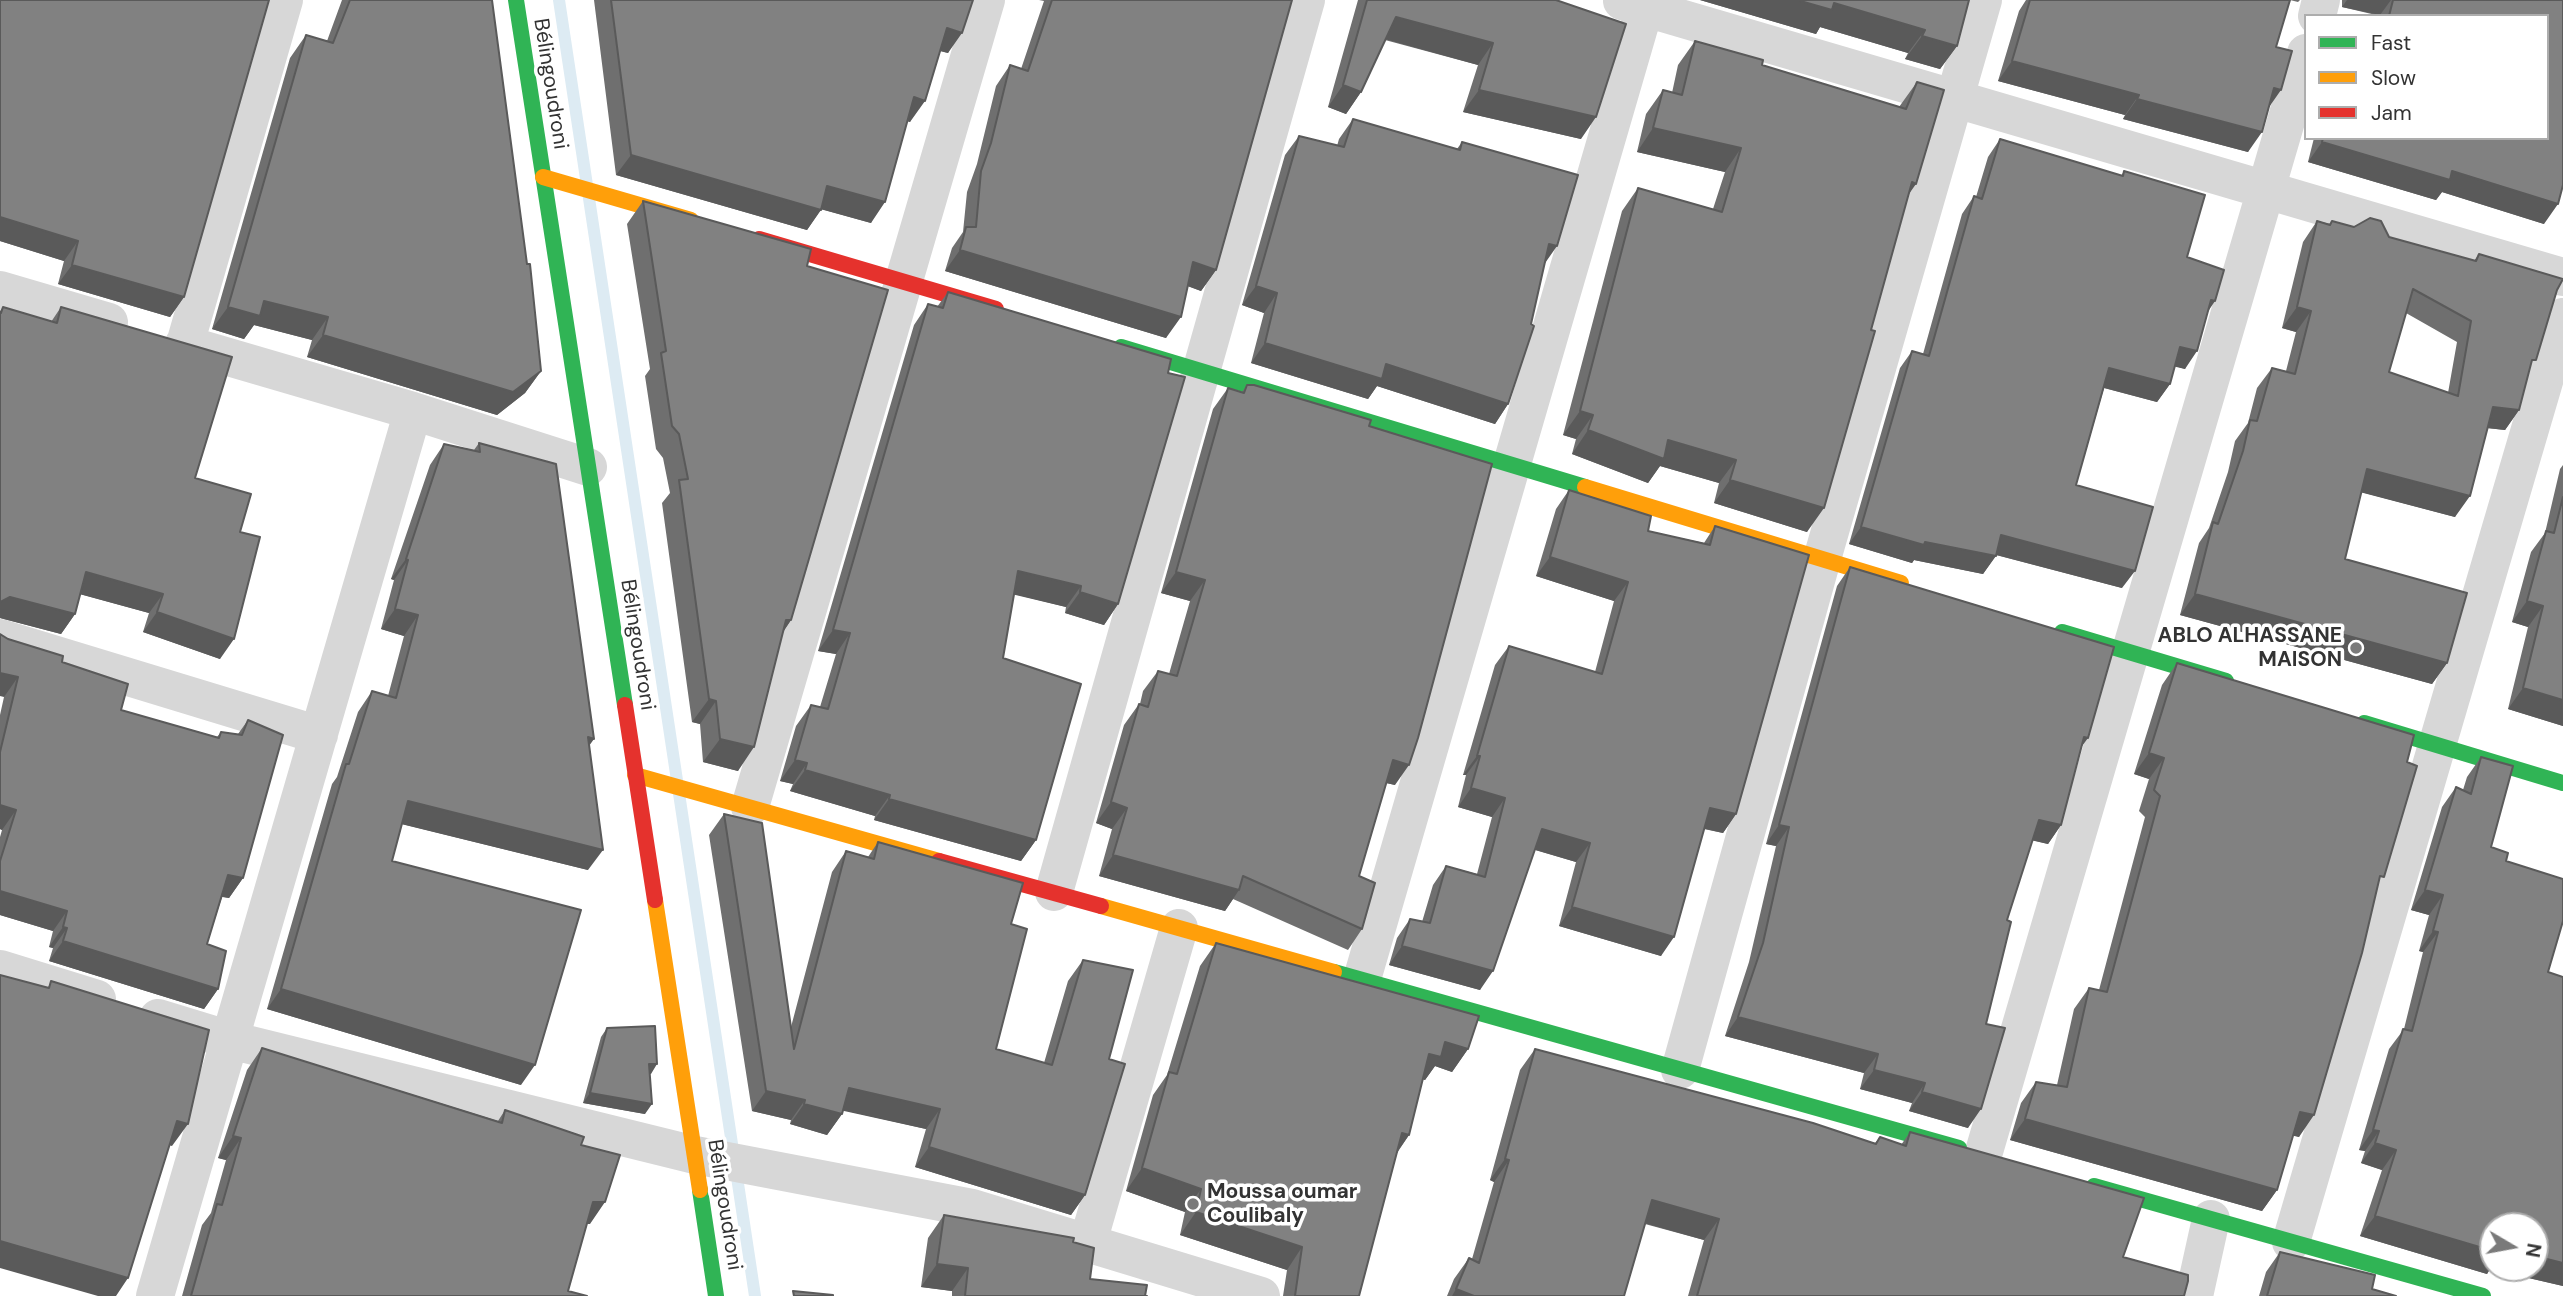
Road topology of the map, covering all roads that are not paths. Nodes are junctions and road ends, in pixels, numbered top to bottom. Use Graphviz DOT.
graph roads {
  1 [pos="284,0"];
  2 [pos="516,0"];
  3 [pos="986,0"];
  4 [pos="1306,0"];
  5 [pos="1983,0"];
  6 [pos="1638,3"];
  7 [pos="2304,60"];
  8 [pos="1955,98"];
  9 [pos="543,177"];
  10 [pos="2266,190"];
  11 [pos="703,223"];
  12 [pos="743,235"];
  13 [pos="2563,277"];
  14 [pos="903,281"];
  15 [pos="0,290"];
  16 [pos="1007,312"];
  17 [pos="2563,317"];
  18 [pos="185,344"];
  19 [pos="1111,344"];
  20 [pos="1201,371"];
  21 [pos="413,411"];
  22 [pos="1513,465"];
  23 [pos="588,467"];
  24 [pos="1822,559"];
  25 [pos="1912,586"];
  26 [pos="2040,625"];
  27 [pos="0,638"];
  28 [pos="2130,652"];
  29 [pos="2237,684"];
  30 [pos="2343,717"];
  31 [pos="319,735"];
  32 [pos="2437,745"];
  33 [pos="635,775"];
  34 [pos="2563,783"];
  35 [pos="750,807"];
  36 [pos="1054,892"];
  37 [pos="1179,928"];
  38 [pos="0,969"];
  39 [pos="1363,979"];
  40 [pos="230,1040"];
  41 [pos="1680,1070"];
  42 [pos="695,1155"];
  43 [pos="1989,1157"];
  44 [pos="2077,1181"];
  45 [pos="2211,1219"];
  46 [pos="1088,1242"];
  47 [pos="2291,1242"];
  48 [pos="1244,1294"];
  49 [pos="155,1296"];
  50 [pos="716,1296"];
  51 [pos="2194,1296"];
  52 [pos="2483,1296"];
  1 -- 18 [label="street"];
  2 -- 9 [label="street, Bélingoudroni"];
  3 -- 14 [label="street"];
  4 -- 20 [label="street"];
  5 -- 8 [label="street"];
  6 -- 8 [label="street"];
  6 -- 22 [label="street"];
  7 -- 10 [label="street"];
  8 -- 10 [label="street"];
  8 -- 24 [label="street"];
  9 -- 11 [label="street"];
  9 -- 23 [label="street, Bélingoudroni"];
  10 -- 13 [label="street"];
  10 -- 28 [label="street"];
  12 -- 14 [label="street"];
  14 -- 16 [label="street"];
  14 -- 35 [label="street"];
  15 -- 18 [label="street"];
  17 -- 32 [label="street"];
  18 -- 21 [label="street"];
  19 -- 20 [label="street"];
  20 -- 22 [label="street"];
  20 -- 36 [label="street"];
  21 -- 23 [label="street"];
  21 -- 31 [label="street"];
  22 -- 24 [label="street"];
  22 -- 39 [label="street"];
  23 -- 33 [label="street, Bélingoudroni"];
  24 -- 25 [label="street"];
  24 -- 41 [label="street"];
  26 -- 28 [label="street"];
  27 -- 31 [label="street"];
  28 -- 29 [label="street"];
  28 -- 43 [label="street"];
  30 -- 32 [label="street"];
  31 -- 40 [label="street"];
  32 -- 34 [label="street"];
  32 -- 47 [label="street"];
  33 -- 35 [label="street"];
  33 -- 42 [label="street, Bélingoudroni"];
  35 -- 36 [label="street"];
  36 -- 37 [label="street"];
  37 -- 39 [label="street"];
  37 -- 46 [label="street"];
  38 -- 40 [label="street"];
  39 -- 41 [label="street"];
  40 -- 42 [label="street"];
  40 -- 49 [label="street"];
  41 -- 43 [label="street"];
  42 -- 46 [label="street"];
  42 -- 50 [label="street, Bélingoudroni"];
  44 -- 45 [label="street"];
  45 -- 47 [label="street"];
  45 -- 51 [label="street"];
  46 -- 48 [label="street"];
  47 -- 52 [label="street"];
}
